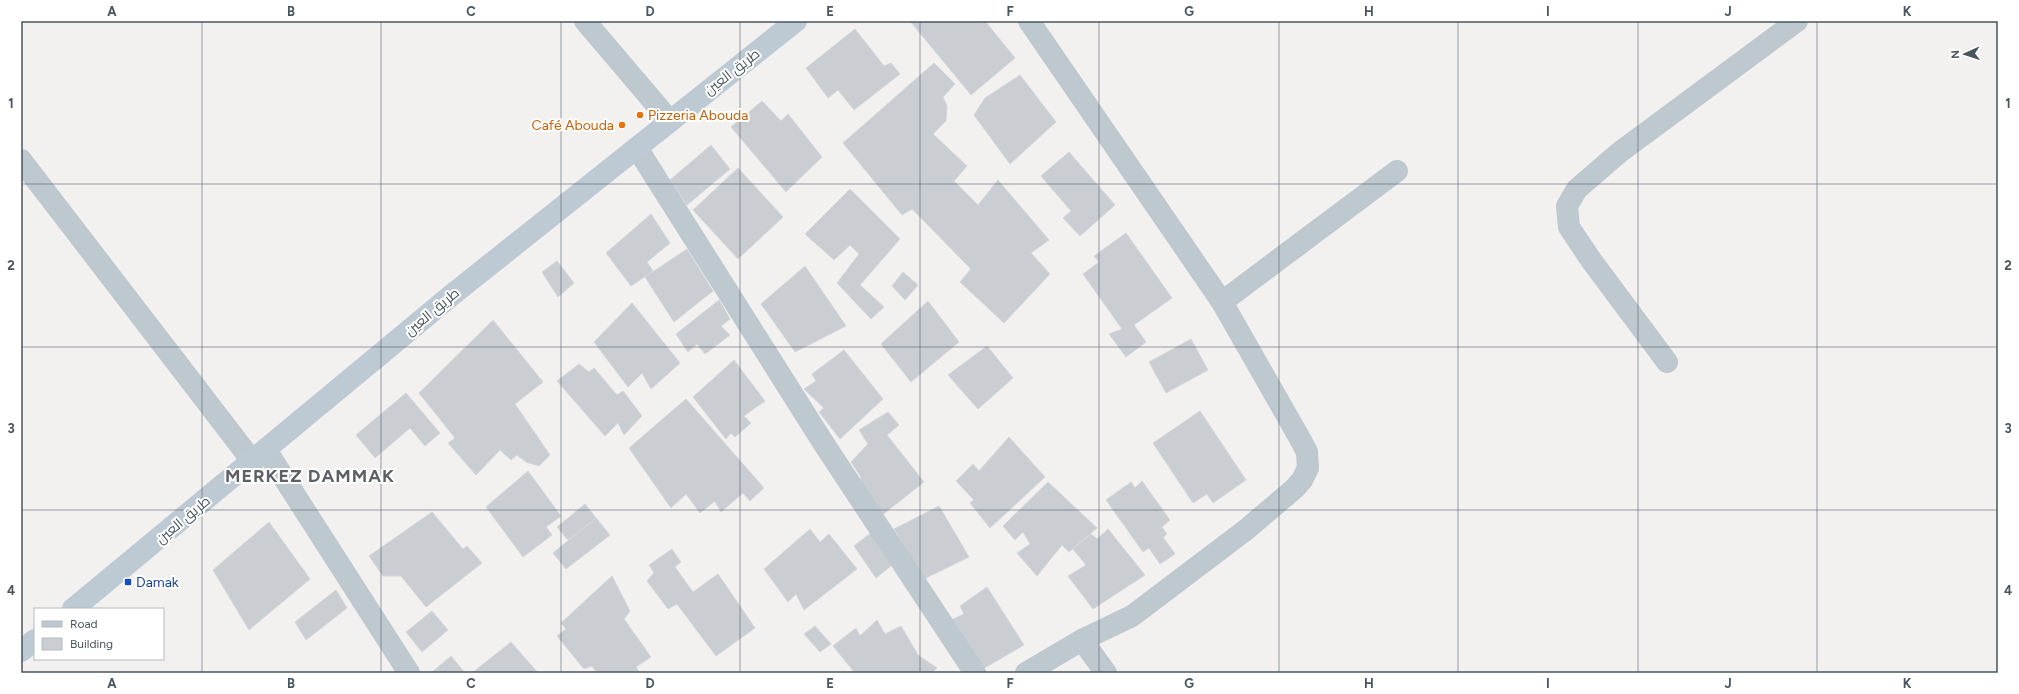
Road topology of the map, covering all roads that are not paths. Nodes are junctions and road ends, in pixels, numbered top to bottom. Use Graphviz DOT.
graph roads {
  1 [pos="584,21"];
  2 [pos="796,21"];
  3 [pos="1029,21"];
  4 [pos="1797,21"];
  5 [pos="670,121"];
  6 [pos="637,148"];
  7 [pos="21,160"];
  8 [pos="1397,172"];
  9 [pos="1222,302"];
  10 [pos="1667,362"];
  11 [pos="259,456"];
  12 [pos="74,608"];
  13 [pos="1082,640"];
  14 [pos="34,641"];
  15 [pos="21,651"];
  16 [pos="409,673"];
  17 [pos="975,673"];
  18 [pos="1026,673"];
  19 [pos="1106,673"];
  1 -- 5 [label="street"];
  2 -- 5 [label="main road, طريق العين"];
  3 -- 9 [label="street"];
  4 -- 10 [label="street"];
  5 -- 6 [label="main road, طريق العين"];
  6 -- 11 [label="main road, طريق العين"];
  6 -- 17 [label="street"];
  7 -- 11 [label="street"];
  8 -- 9 [label="street"];
  9 -- 13 [label="street"];
  11 -- 12 [label="main road, طريق العين"];
  11 -- 16 [label="street"];
  13 -- 18 [label="street"];
  13 -- 19 [label="street"];
  14 -- 15 [label="main road"];
}
